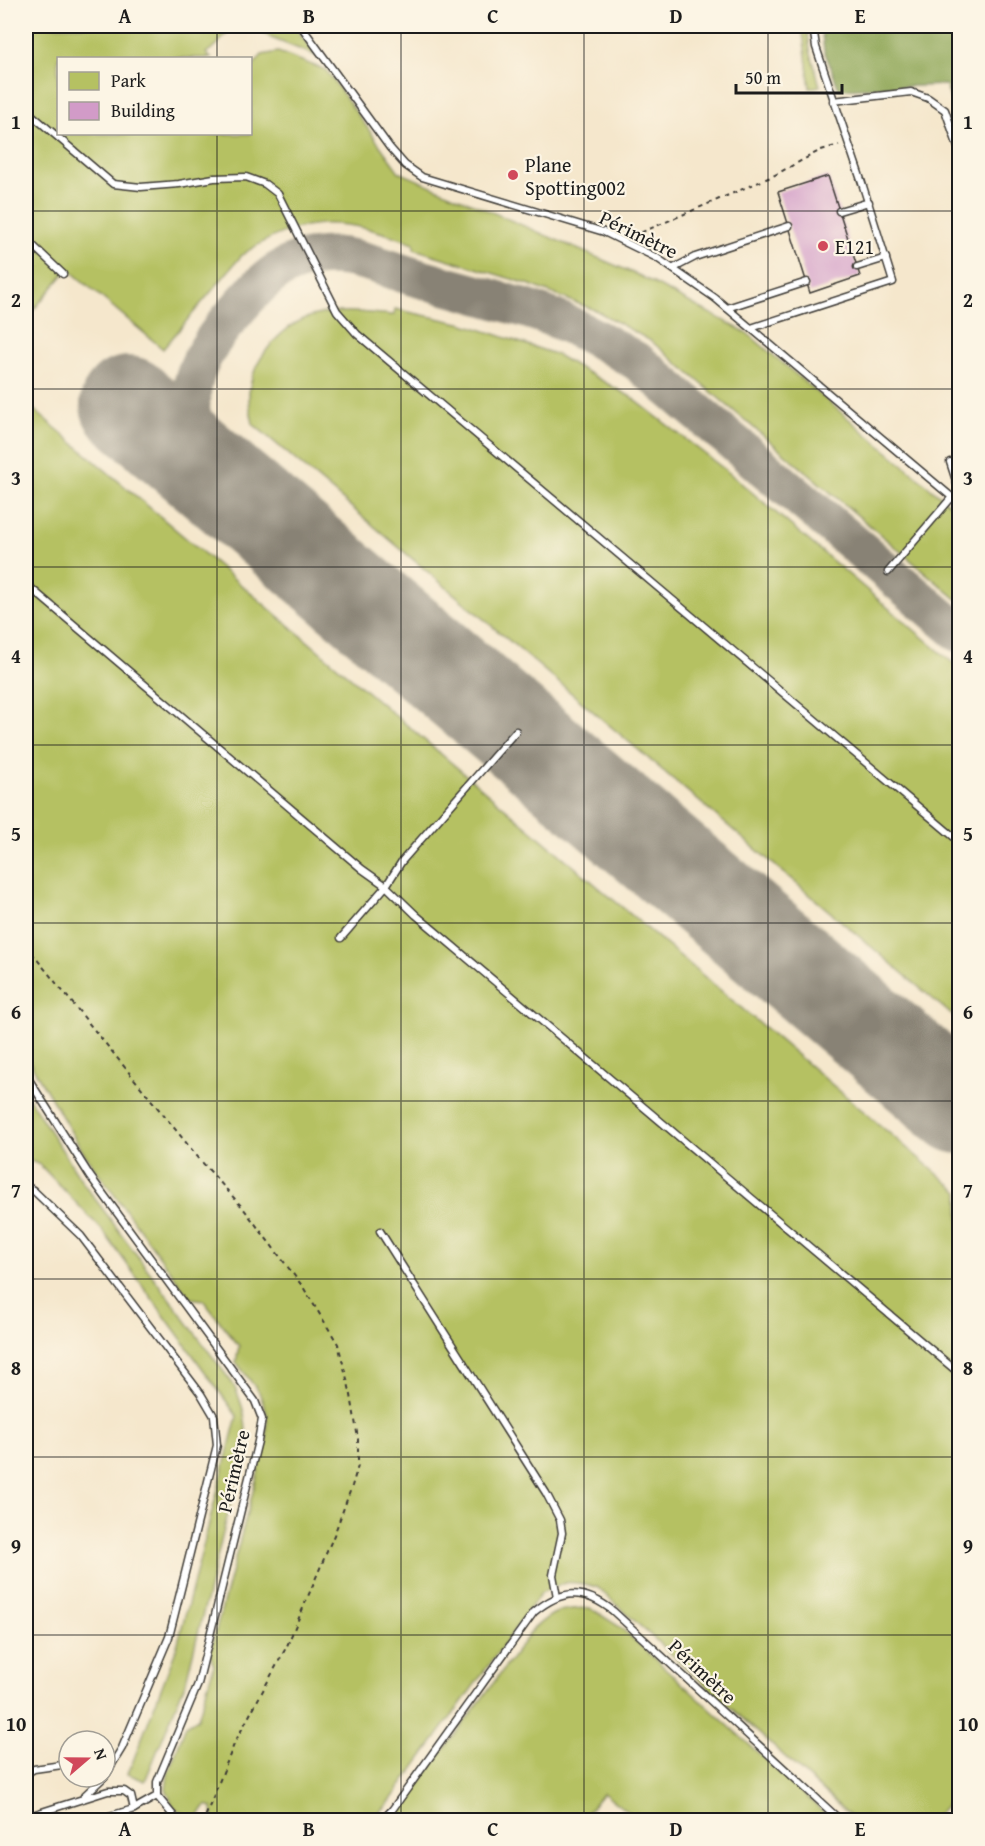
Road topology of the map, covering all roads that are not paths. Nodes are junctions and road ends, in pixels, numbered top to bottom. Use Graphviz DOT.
graph roads {
  1 [pos="301,26"];
  2 [pos="813,26"];
  3 [pos="833,101"];
  4 [pos="26,110"];
  5 [pos="959,150"];
  6 [pos="868,202"];
  7 [pos="839,211"];
  8 [pos="789,226"];
  9 [pos="26,239"];
  10 [pos="885,258"];
  11 [pos="857,267"];
  12 [pos="674,268"];
  13 [pos="63,274"];
  14 [pos="807,282"];
  15 [pos="727,308"];
  16 [pos="752,328"];
  17 [pos="950,462"];
  18 [pos="960,493"];
  19 [pos="952,497"];
  20 [pos="960,504"];
  21 [pos="888,572"];
  22 [pos="26,584"];
  23 [pos="516,731"];
  24 [pos="960,842"];
  25 [pos="386,886"];
  26 [pos="341,938"];
  27 [pos="26,1075"];
  28 [pos="26,1186"];
  29 [pos="380,1231"];
  30 [pos="960,1374"];
  31 [pos="556,1597"];
  32 [pos="117,1756"];
  33 [pos="57,1766"];
  34 [pos="26,1774"];
  35 [pos="91,1789"];
  36 [pos="157,1796"];
  37 [pos="81,1799"];
  38 [pos="134,1809"];
  39 [pos="26,1817"];
  40 [pos="95,1821"];
  41 [pos="177,1821"];
  42 [pos="382,1821"];
  43 [pos="840,1821"];
  1 -- 12 [label="lane, Périmètre"];
  2 -- 3 [label="lane"];
  3 -- 5 [label="lane"];
  3 -- 6 [label="lane"];
  4 -- 24 [label="lane"];
  6 -- 7 [label="lane"];
  6 -- 10 [label="lane"];
  8 -- 12 [label="lane"];
  9 -- 13 [label="lane"];
  10 -- 11 [label="lane"];
  10 -- 16 [label="lane"];
  12 -- 15 [label="lane, Périmètre"];
  14 -- 15 [label="lane"];
  15 -- 16 [label="lane, Périmètre"];
  16 -- 19 [label="lane, Périmètre"];
  17 -- 18 [label="lane"];
  19 -- 20 [label="lane, Périmètre"];
  19 -- 21 [label="lane"];
  22 -- 25 [label="lane"];
  23 -- 25 [label="lane"];
  25 -- 26 [label="lane"];
  25 -- 30 [label="lane"];
  27 -- 36 [label="lane, Périmètre"];
  28 -- 32 [label="lane"];
  29 -- 31 [label="lane"];
  31 -- 42 [label="lane"];
  31 -- 43 [label="lane, Périmètre"];
  33 -- 34 [label="lane"];
  35 -- 37 [label="lane"];
  36 -- 38 [label="lane"];
  36 -- 41 [label="lane"];
  37 -- 38 [label="lane"];
  37 -- 39 [label="lane"];
  38 -- 40 [label="lane"];
}
